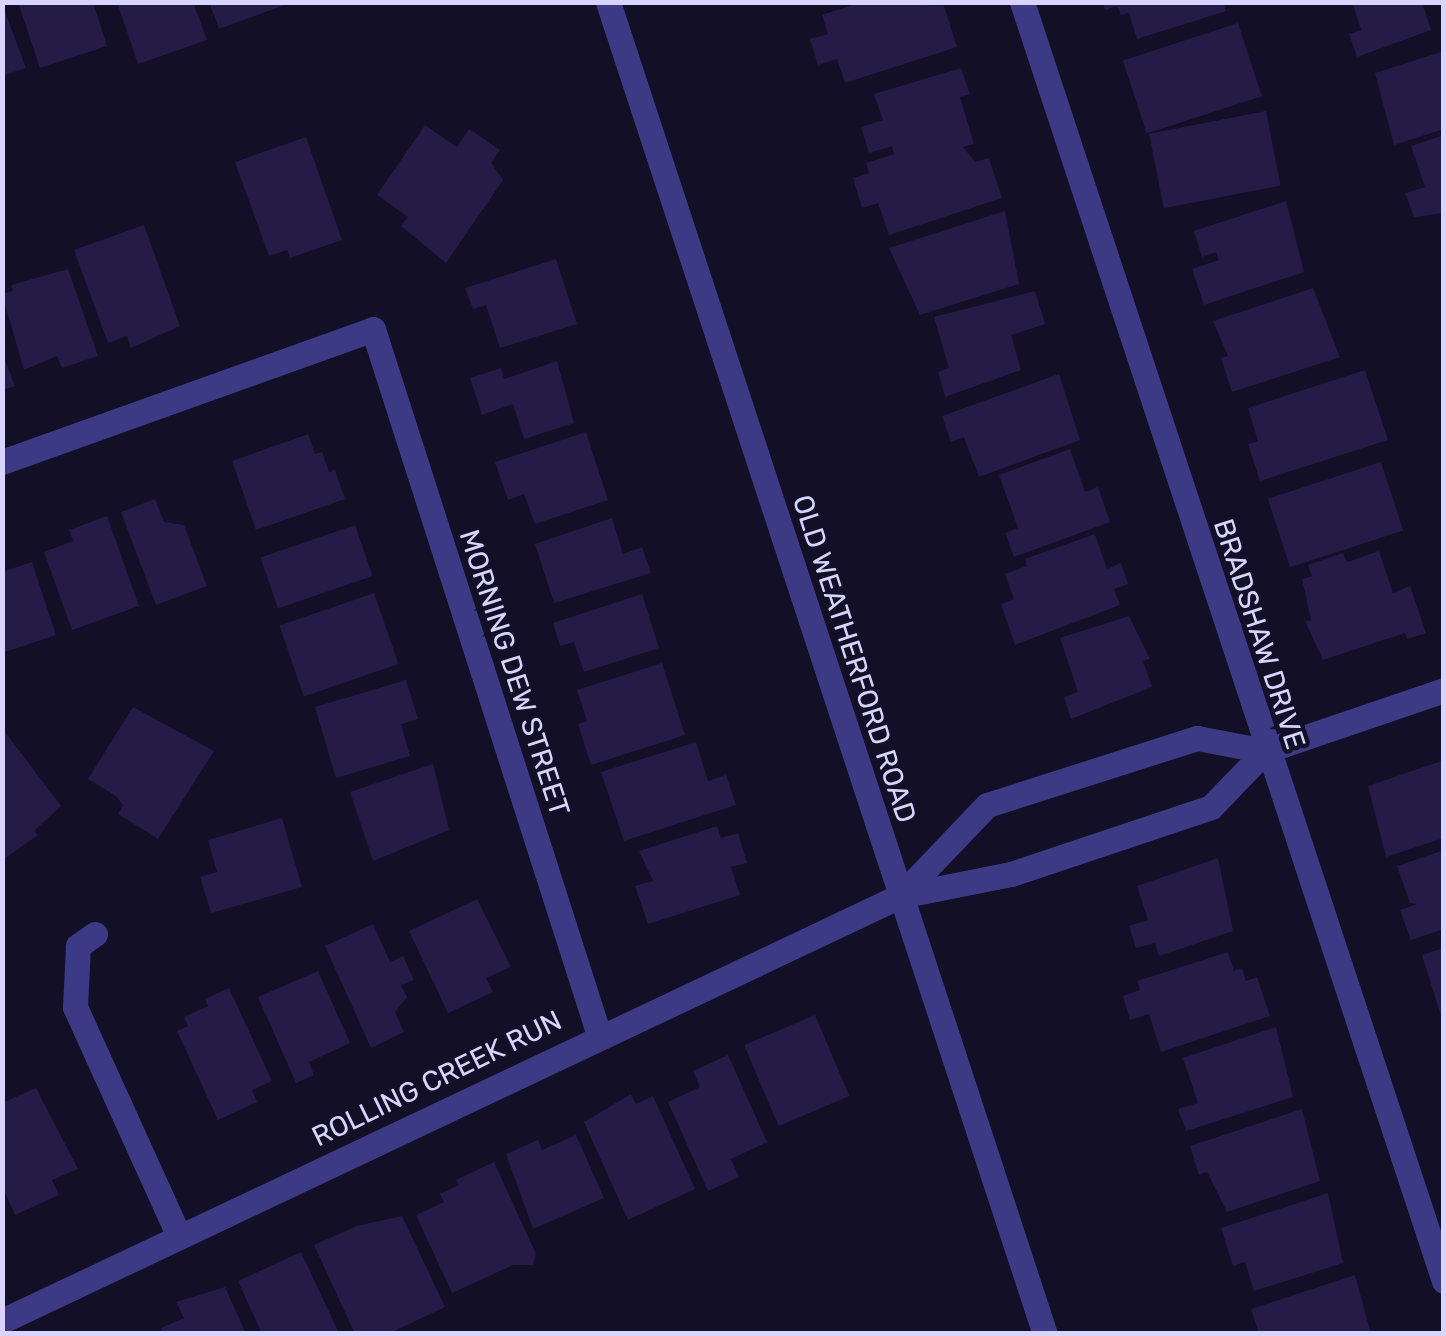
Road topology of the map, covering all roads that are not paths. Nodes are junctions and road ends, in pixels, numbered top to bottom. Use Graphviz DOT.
graph roads {
  1 [pos="608,2"];
  2 [pos="1022,2"];
  3 [pos="2,462"];
  4 [pos="1444,690"];
  5 [pos="1265,751"];
  6 [pos="900,896"];
  7 [pos="95,934"];
  8 [pos="598,1035"];
  9 [pos="178,1236"];
  10 [pos="1444,1281"];
  11 [pos="2,1321"];
  12 [pos="1044,1334"];
  1 -- 6 [label="street, OLD WEATHERFORD ROAD"];
  2 -- 5 [label="street, BRADSHAW DRIVE"];
  3 -- 8 [label="street, MORNING DEW STREET"];
  4 -- 5 [label="street"];
  5 -- 6 [label="street"];
  5 -- 6 [label="street"];
  5 -- 10 [label="street, BRADSHAW DRIVE"];
  6 -- 8 [label="street, ROLLING CREEK RUN"];
  6 -- 12 [label="street, OLD WEATHERFORD ROAD"];
  7 -- 9 [label="street"];
  8 -- 9 [label="street, ROLLING CREEK RUN"];
  9 -- 11 [label="street, ROLLING CREEK RUN"];
}
